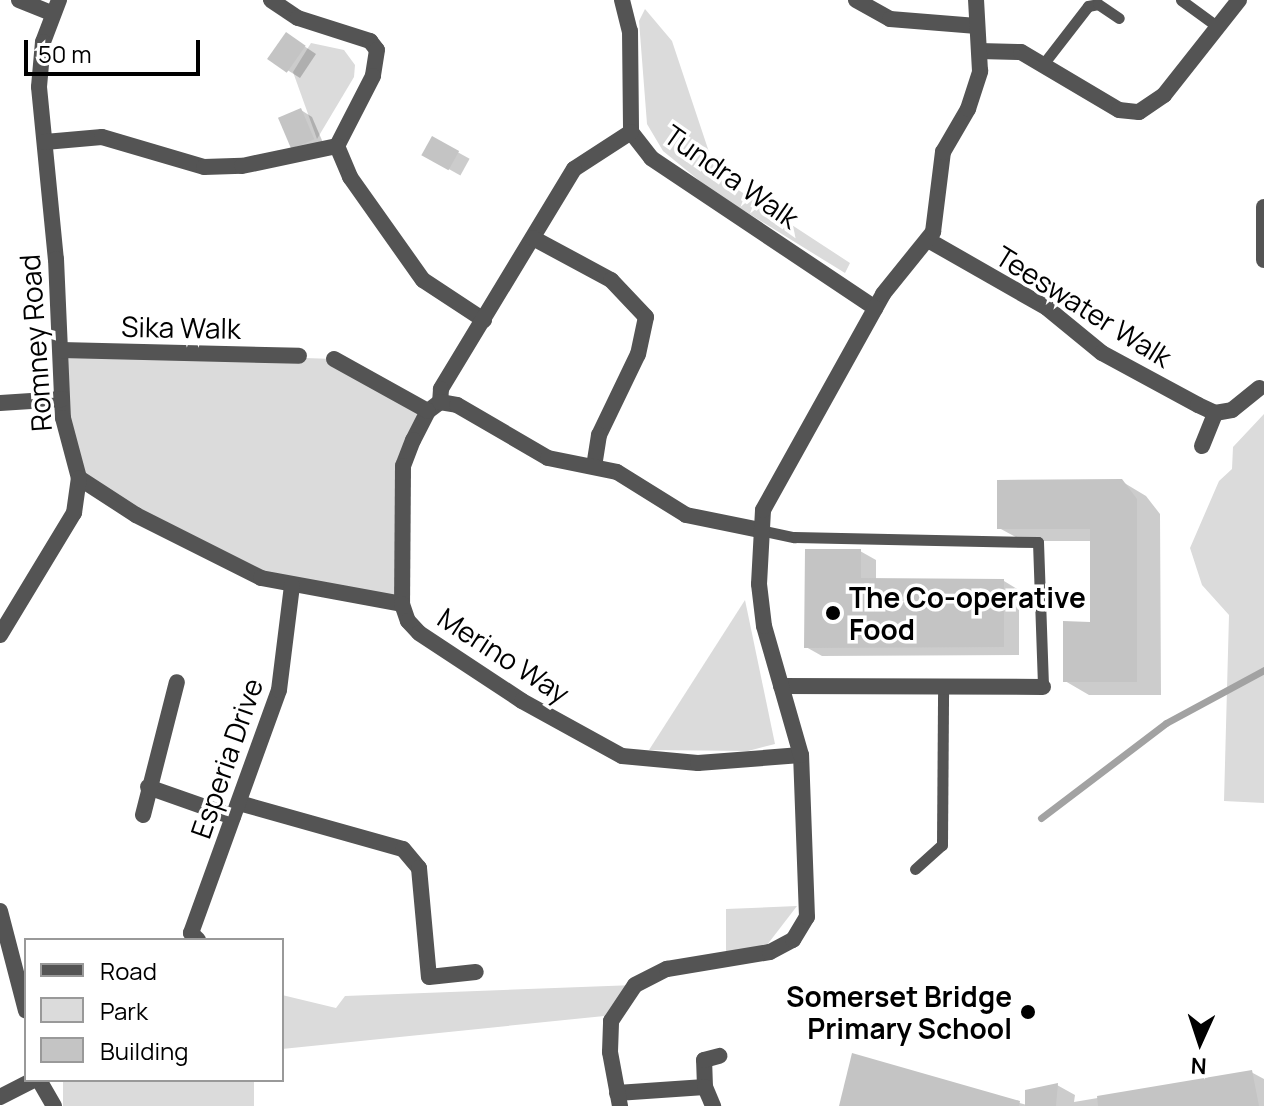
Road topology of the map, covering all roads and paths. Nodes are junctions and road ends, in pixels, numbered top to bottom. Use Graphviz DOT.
graph roads {
  1 [pos="19,0"];
  2 [pos="271,0"];
  3 [pos="622,0"];
  4 [pos="856,0"];
  5 [pos="976,0"];
  6 [pos="1181,0"];
  7 [pos="1239,0"];
  8 [pos="55,7"];
  9 [pos="1119,18"];
  10 [pos="977,26"];
  11 [pos="1218,27"];
  12 [pos="979,51"];
  13 [pos="1044,63"];
  14 [pos="631,132"];
  15 [pos="45,142"];
  16 [pos="337,146"];
  17 [pos="1264,207"];
  18 [pos="533,238"];
  19 [pos="928,240"];
  20 [pos="1264,260"];
  21 [pos="875,308"];
  22 [pos="484,320"];
  23 [pos="61,350"];
  24 [pos="299,356"];
  25 [pos="334,359"];
  26 [pos="1259,388"];
  27 [pos="62,399"];
  28 [pos="0,403"];
  29 [pos="434,407"];
  30 [pos="1215,413"];
  31 [pos="1202,446"];
  32 [pos="594,465"];
  33 [pos="79,478"];
  34 [pos="760,530"];
  35 [pos="292,586"];
  36 [pos="402,604"];
  37 [pos="0,632"];
  38 [pos="177,682"];
  39 [pos="943,685"];
  40 [pos="781,686"];
  41 [pos="1043,687"];
  42 [pos="801,755"];
  43 [pos="148,787"];
  44 [pos="236,810"];
  45 [pos="143,815"];
  46 [pos="915,869"];
  47 [pos="0,911"];
  48 [pos="196,938"];
  49 [pos="476,972"];
  50 [pos="24,1003"];
  51 [pos="719,1056"];
  52 [pos="32,1082"];
  53 [pos="37,1082"];
  54 [pos="705,1087"];
  55 [pos="0,1097"];
  56 [pos="618,1099"];
  57 [pos="54,1106"];
  58 [pos="713,1106"];
  1 -- 8 [label="street"];
  2 -- 16 [label="street"];
  3 -- 14 [label="street, Tundra Walk"];
  4 -- 10 [label="street"];
  5 -- 10 [label="street"];
  6 -- 11 [label="lane"];
  7 -- 11 [label="street"];
  8 -- 15 [label="street, Romney Road"];
  9 -- 13 [label="lane"];
  10 -- 12 [label="street"];
  11 -- 13 [label="street"];
  12 -- 13 [label="street"];
  12 -- 19 [label="street"];
  14 -- 18 [label="street, Merino Way"];
  14 -- 21 [label="street, Tundra Walk"];
  15 -- 16 [label="street"];
  15 -- 23 [label="street, Romney Road"];
  16 -- 22 [label="street"];
  17 -- 20 [label="street"];
  18 -- 22 [label="street, Merino Way"];
  18 -- 32 [label="street"];
  19 -- 21 [label="street"];
  19 -- 30 [label="street, Teeswater Walk"];
  21 -- 34 [label="street"];
  22 -- 29 [label="street, Merino Way"];
  23 -- 24 [label="street, Sika Walk"];
  23 -- 27 [label="street, Romney Road"];
  25 -- 29 [label="street"];
  26 -- 30 [label="street"];
  27 -- 28 [label="street"];
  27 -- 33 [label="street, Romney Road"];
  29 -- 32 [label="street"];
  29 -- 36 [label="street, Merino Way"];
  30 -- 31 [label="street"];
  32 -- 34 [label="street"];
  33 -- 35 [label="street"];
  33 -- 37 [label="street"];
  34 -- 40 [label="street"];
  34 -- 41 [label="lane"];
  35 -- 36 [label="street"];
  35 -- 44 [label="street, Esperia Drive"];
  36 -- 42 [label="street, Merino Way"];
  38 -- 43 [label="street"];
  39 -- 40 [label="street"];
  39 -- 41 [label="street"];
  39 -- 46 [label="lane"];
  40 -- 42 [label="street"];
  42 -- 56 [label="street"];
  43 -- 44 [label="street"];
  43 -- 45 [label="street"];
  44 -- 48 [label="street, Esperia Drive"];
  44 -- 49 [label="street"];
  47 -- 50 [label="street"];
  51 -- 54 [label="street"];
  52 -- 55 [label="street"];
  53 -- 57 [label="street"];
  54 -- 56 [label="street"];
  54 -- 58 [label="street"];
}
